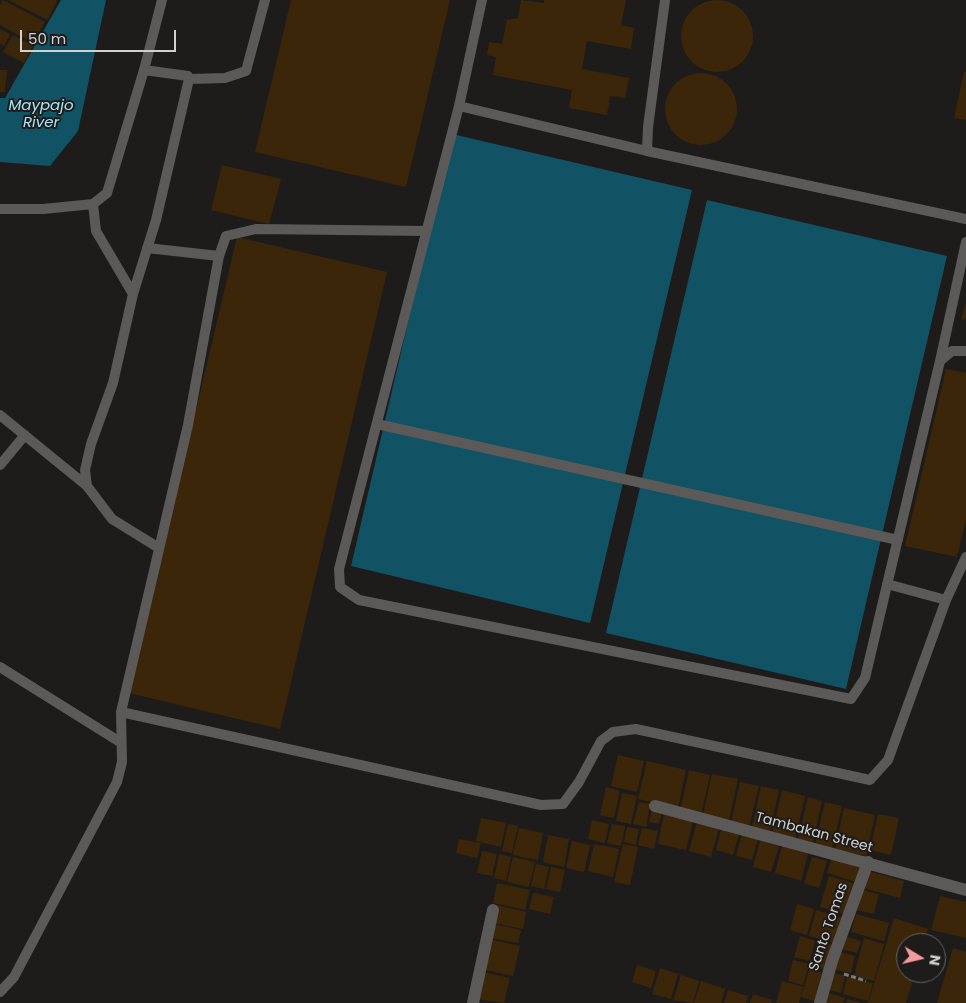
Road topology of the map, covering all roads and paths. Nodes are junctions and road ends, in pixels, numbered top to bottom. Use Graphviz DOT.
graph roads {
  1 [pos="162,0"];
  2 [pos="265,0"];
  3 [pos="482,0"];
  4 [pos="665,0"];
  5 [pos="144,70"];
  6 [pos="189,79"];
  7 [pos="459,106"];
  8 [pos="647,151"];
  9 [pos="93,204"];
  10 [pos="0,209"];
  11 [pos="966,219"];
  12 [pos="426,231"];
  13 [pos="966,242"];
  14 [pos="147,248"];
  15 [pos="219,256"];
  16 [pos="133,294"];
  17 [pos="966,351"];
  18 [pos="940,361"];
  19 [pos="0,415"];
  20 [pos="377,424"];
  21 [pos="25,435"];
  22 [pos="0,465"];
  23 [pos="87,486"];
  24 [pos="898,540"];
  25 [pos="159,548"];
  26 [pos="966,557"];
  27 [pos="887,584"];
  28 [pos="946,600"];
  29 [pos="0,667"];
  30 [pos="121,712"];
  31 [pos="120,742"];
  32 [pos="655,806"];
  33 [pos="868,862"];
  34 [pos="966,890"];
  35 [pos="493,910"];
  36 [pos="0,992"];
  37 [pos="473,1003"];
  38 [pos="820,1003"];
  1 -- 5 [label="lane"];
  2 -- 6 [label="lane"];
  3 -- 7 [label="lane"];
  4 -- 8 [label="lane"];
  5 -- 6 [label="lane"];
  5 -- 9 [label="lane"];
  6 -- 14 [label="lane"];
  7 -- 8 [label="lane"];
  7 -- 12 [label="lane"];
  8 -- 11 [label="lane"];
  9 -- 10 [label="lane"];
  9 -- 16 [label="lane"];
  12 -- 15 [label="lane"];
  12 -- 20 [label="lane"];
  13 -- 18 [label="lane"];
  14 -- 15 [label="lane"];
  14 -- 16 [label="lane"];
  15 -- 25 [label="lane"];
  16 -- 23 [label="lane"];
  17 -- 18 [label="lane"];
  18 -- 24 [label="lane"];
  19 -- 21 [label="lane"];
  20 -- 24 [label="lane"];
  20 -- 27 [label="lane"];
  21 -- 22 [label="lane"];
  21 -- 23 [label="lane"];
  23 -- 25 [label="lane"];
  24 -- 27 [label="lane"];
  25 -- 30 [label="lane"];
  26 -- 28 [label="lane"];
  27 -- 28 [label="lane"];
  28 -- 30 [label="lane"];
  29 -- 31 [label="lane"];
  30 -- 31 [label="lane"];
  31 -- 36 [label="lane"];
  32 -- 33 [label="street, Tambakan Street"];
  33 -- 34 [label="street, Tambakan Street"];
  33 -- 38 [label="street, Santo Tomas"];
  35 -- 37 [label="street"];
}
